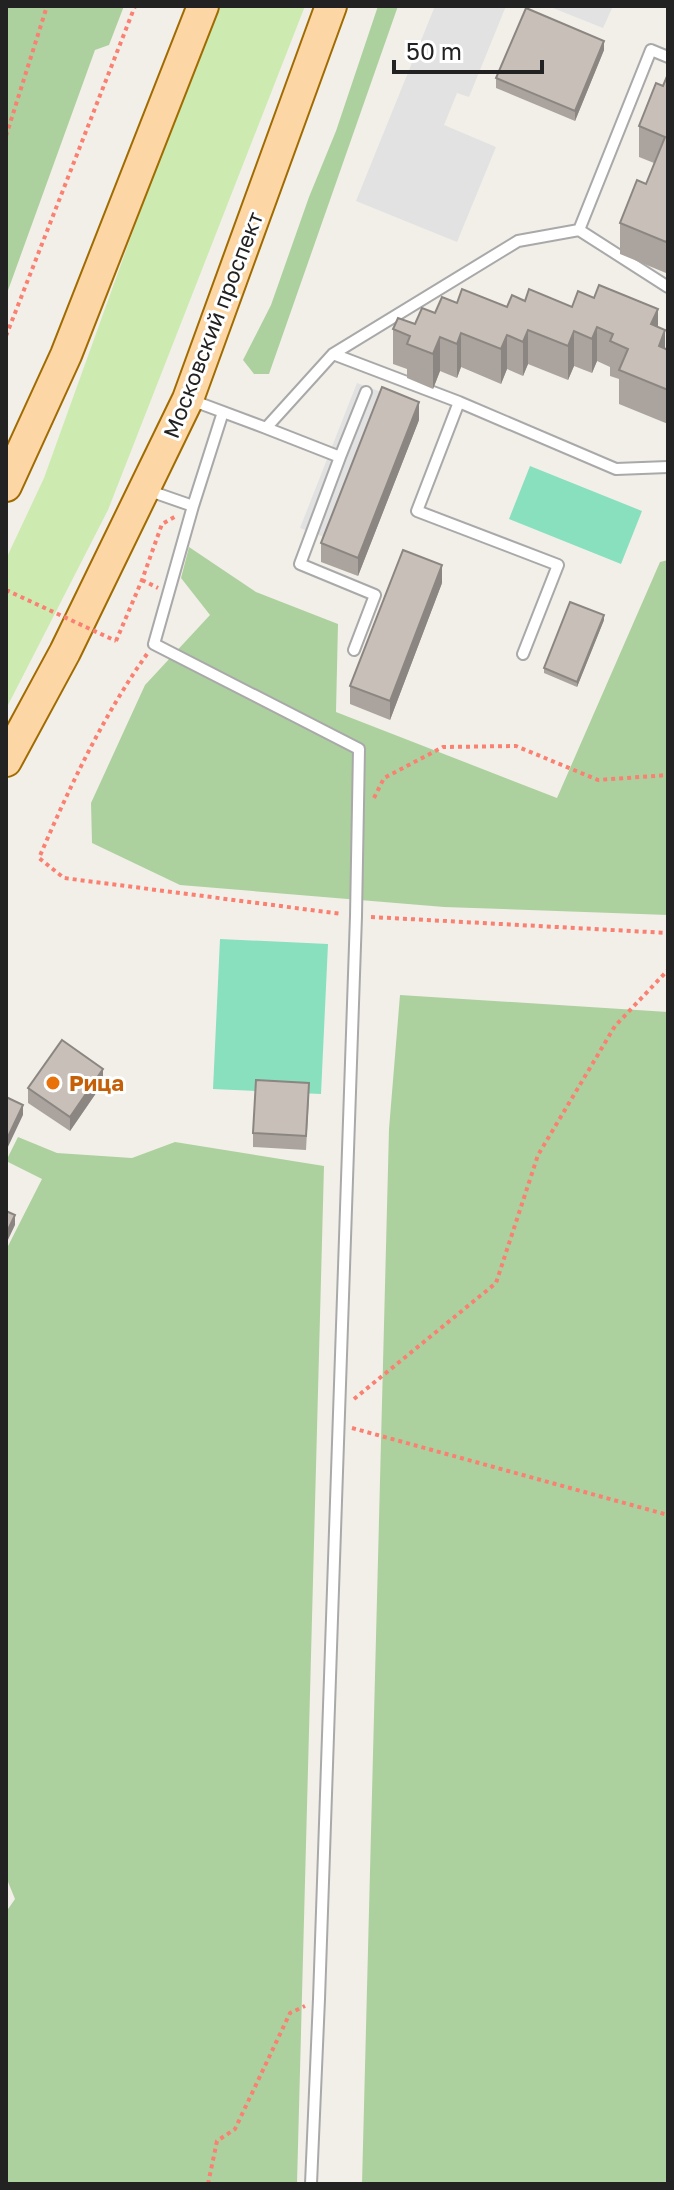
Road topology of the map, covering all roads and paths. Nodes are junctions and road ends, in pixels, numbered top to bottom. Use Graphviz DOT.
graph roads {
  1 [pos="47,6"];
  2 [pos="135,6"];
  3 [pos="203,6"];
  4 [pos="331,6"];
  5 [pos="668,57"];
  6 [pos="6,136"];
  7 [pos="579,230"];
  8 [pos="668,287"];
  9 [pos="6,336"];
  10 [pos="333,354"];
  11 [pos="366,392"];
  12 [pos="188,399"];
  13 [pos="459,402"];
  14 [pos="223,412"];
  15 [pos="266,428"];
  16 [pos="340,457"];
  17 [pos="668,467"];
  18 [pos="6,486"];
  19 [pos="145,489"];
  20 [pos="193,506"];
  21 [pos="6,590"];
  22 [pos="154,644"];
  23 [pos="354,650"];
  24 [pos="523,654"];
  25 [pos="6,761"];
  26 [pos="668,775"];
  27 [pos="358,830"];
  28 [pos="356,916"];
  29 [pos="668,933"];
  30 [pos="668,970"];
  31 [pos="339,1411"];
  32 [pos="339,1424"];
  33 [pos="668,1515"];
  34 [pos="319,1999"];
  35 [pos="208,2184"];
  36 [pos="311,2184"];
  1 -- 6 [label="path"];
  2 -- 9 [label="path"];
  3 -- 18 [label="main road"];
  4 -- 12 [label="main road, Московский проспект"];
  5 -- 7 [label="lane"];
  7 -- 8 [label="lane"];
  7 -- 10 [label="lane"];
  10 -- 13 [label="lane"];
  10 -- 15 [label="lane"];
  11 -- 16 [label="lane"];
  12 -- 14 [label="lane"];
  12 -- 19 [label="main road, Московский проспект"];
  13 -- 17 [label="lane"];
  13 -- 24 [label="lane"];
  14 -- 15 [label="lane"];
  14 -- 20 [label="lane"];
  15 -- 16 [label="lane"];
  16 -- 23 [label="lane"];
  19 -- 20 [label="lane"];
  19 -- 25 [label="main road, Московский проспект"];
  20 -- 21 [label="path, bridge"];
  20 -- 22 [label="lane"];
  22 -- 27 [label="lane"];
  22 -- 28 [label="path"];
  26 -- 27 [label="path"];
  27 -- 28 [label="lane"];
  28 -- 29 [label="path"];
  28 -- 31 [label="lane"];
  30 -- 31 [label="path"];
  31 -- 32 [label="lane"];
  32 -- 33 [label="path"];
  32 -- 34 [label="lane"];
  34 -- 35 [label="path"];
  34 -- 36 [label="lane"];
}
